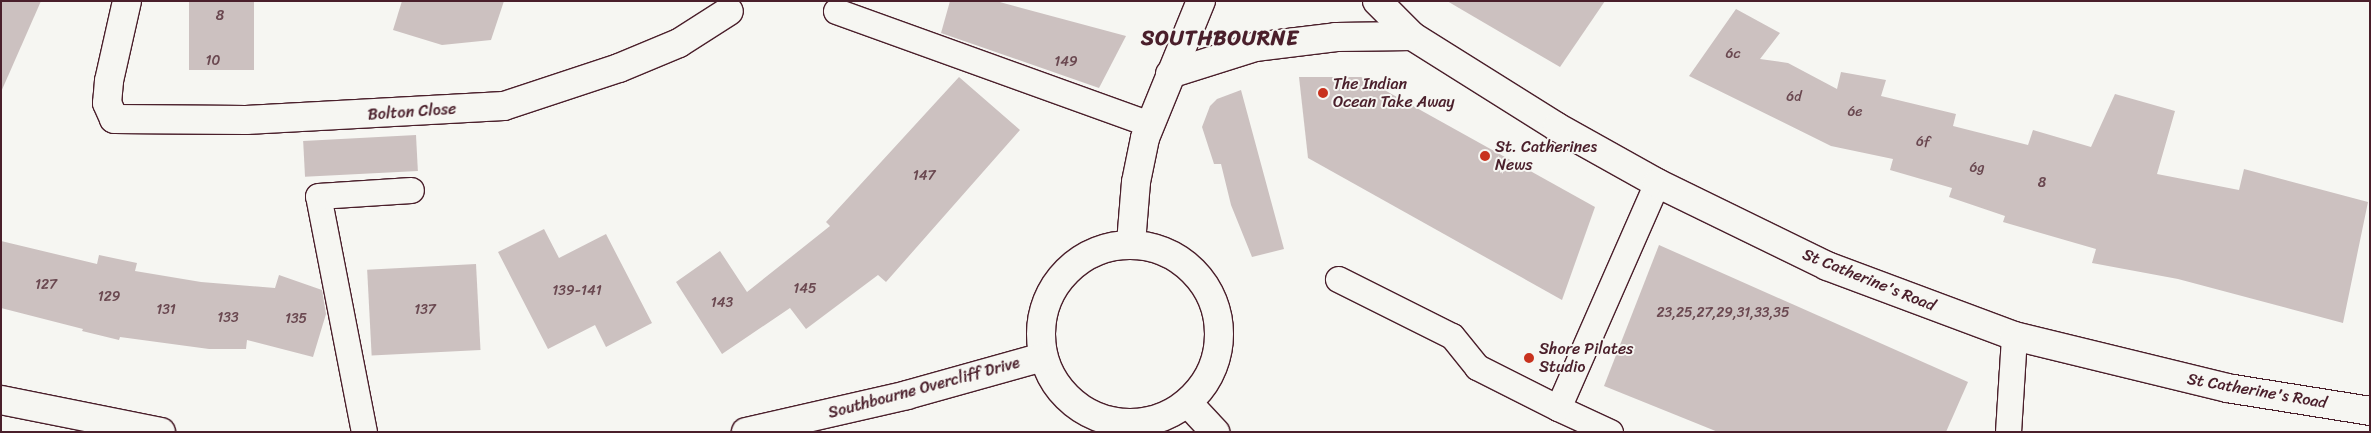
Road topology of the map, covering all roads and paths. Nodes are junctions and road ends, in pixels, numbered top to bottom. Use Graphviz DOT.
graph roads {
  1 [pos="127,1"];
  2 [pos="1201,1"];
  3 [pos="1377,1"];
  4 [pos="729,11"];
  5 [pos="836,11"];
  6 [pos="1412,36"];
  7 [pos="1170,74"];
  8 [pos="1150,124"];
  9 [pos="1657,183"];
  10 [pos="410,190"];
  11 [pos="1131,244"];
  12 [pos="1338,279"];
  13 [pos="2014,336"];
  14 [pos="1043,357"];
  15 [pos="1,400"];
  16 [pos="1188,403"];
  17 [pos="1558,408"];
  18 [pos="2370,411"];
  19 [pos="161,432"];
  20 [pos="364,432"];
  21 [pos="746,432"];
  22 [pos="1215,432"];
  23 [pos="1610,432"];
  24 [pos="2008,432"];
  1 -- 4 [label="street, Bolton Close"];
  2 -- 7 [label="street"];
  3 -- 6 [label="street, St Catherine's Road"];
  5 -- 8 [label="lane"];
  6 -- 7 [label="street"];
  6 -- 9 [label="street, St Catherine's Road"];
  7 -- 8 [label="street"];
  8 -- 11 [label="street"];
  9 -- 13 [label="street, St Catherine's Road"];
  9 -- 17 [label="lane"];
  10 -- 20 [label="lane"];
  11 -- 14 [label="street"];
  11 -- 16 [label="street"];
  12 -- 17 [label="lane"];
  13 -- 18 [label="street, St Catherine's Road"];
  13 -- 24 [label="lane"];
  14 -- 16 [label="street"];
  14 -- 21 [label="street, Southbourne Overcliff Drive"];
  15 -- 19 [label="street"];
  16 -- 22 [label="street"];
  17 -- 23 [label="lane"];
}
